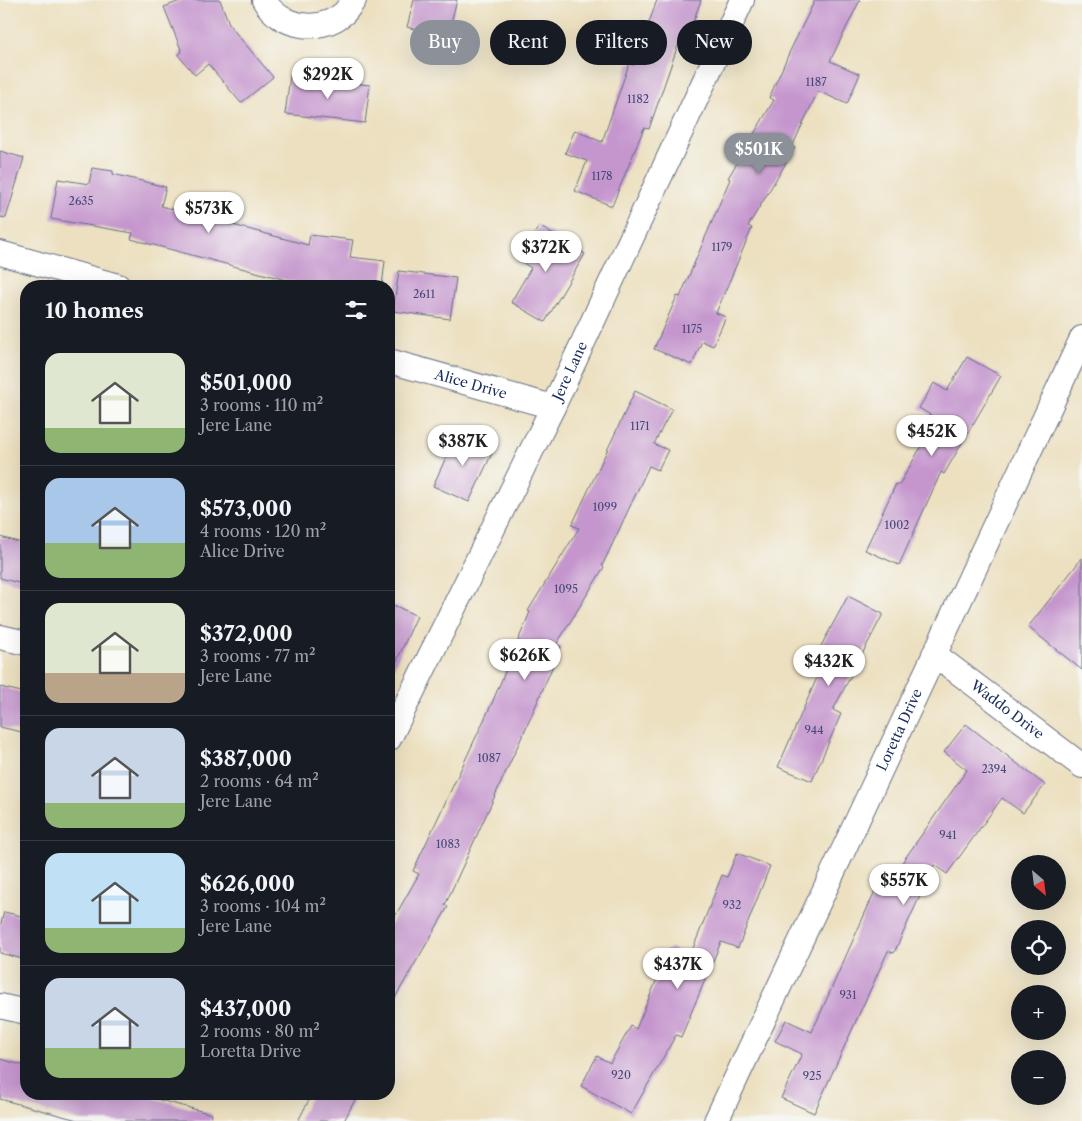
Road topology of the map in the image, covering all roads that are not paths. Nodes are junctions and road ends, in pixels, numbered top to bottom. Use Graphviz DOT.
graph roads {
  1 [pos="264,0"];
  2 [pos="354,0"];
  3 [pos="742,0"];
  4 [pos="0,254"];
  5 [pos="96,280"];
  6 [pos="1082,338"];
  7 [pos="395,363"];
  8 [pos="553,407"];
  9 [pos="0,636"];
  10 [pos="20,641"];
  11 [pos="934,654"];
  12 [pos="395,726"];
  13 [pos="1082,766"];
  14 [pos="0,1006"];
  15 [pos="20,1011"];
  16 [pos="716,1121"];
  1 -- 2 [label="street"];
  3 -- 8 [label="street, Jere Lane"];
  4 -- 5 [label="street"];
  6 -- 11 [label="street, Loretta Drive"];
  7 -- 8 [label="street, Alice Drive"];
  8 -- 12 [label="street, Jere Lane"];
  9 -- 10 [label="street"];
  11 -- 13 [label="street, Waddo Drive"];
  11 -- 16 [label="street, Loretta Drive"];
  14 -- 15 [label="street"];
}
